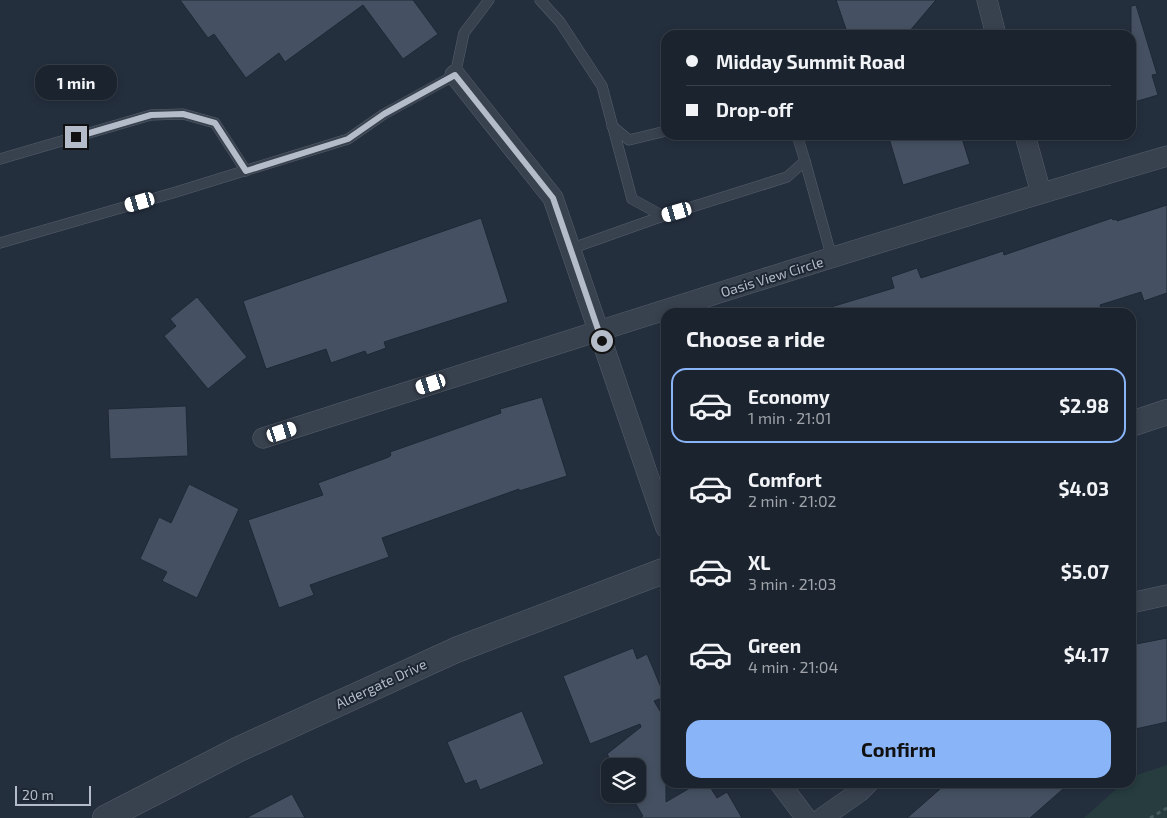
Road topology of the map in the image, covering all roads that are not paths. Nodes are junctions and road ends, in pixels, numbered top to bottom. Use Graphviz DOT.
graph roads {
  1 [pos="489,0"];
  2 [pos="540,0"];
  3 [pos="986,0"];
  4 [pos="995,30"];
  5 [pos="455,75"];
  6 [pos="612,125"];
  7 [pos="661,132"];
  8 [pos="799,140"];
  9 [pos="1025,140"];
  10 [pos="1167,156"];
  11 [pos="0,159"];
  12 [pos="805,161"];
  13 [pos="246,171"];
  14 [pos="1041,193"];
  15 [pos="663,216"];
  16 [pos="0,243"];
  17 [pos="570,249"];
  18 [pos="832,258"];
  19 [pos="672,308"];
  20 [pos="661,311"];
  21 [pos="598,331"];
  22 [pos="1167,412"];
  23 [pos="1136,422"];
  24 [pos="263,438"];
  25 [pos="661,514"];
  26 [pos="661,572"];
  27 [pos="1167,595"];
  28 [pos="1136,602"];
  29 [pos="784,788"];
  30 [pos="864,788"];
  31 [pos="105,818"];
  32 [pos="806,818"];
  33 [pos="822,818"];
  1 -- 5 [label="lane"];
  2 -- 6 [label="lane"];
  3 -- 4 [label="street"];
  5 -- 13 [label="lane"];
  5 -- 17 [label="street"];
  6 -- 7 [label="lane"];
  6 -- 15 [label="lane"];
  8 -- 12 [label="lane"];
  9 -- 14 [label="street"];
  10 -- 14 [label="street, Oasis View Circle"];
  11 -- 13 [label="lane"];
  12 -- 15 [label="lane"];
  12 -- 18 [label="lane"];
  13 -- 16 [label="lane"];
  14 -- 18 [label="street, Oasis View Circle"];
  15 -- 17 [label="lane"];
  17 -- 21 [label="street"];
  18 -- 19 [label="street, Oasis View Circle"];
  20 -- 21 [label="street, Oasis View Circle"];
  21 -- 24 [label="street, Oasis View Circle"];
  21 -- 25 [label="street"];
  22 -- 23 [label="street"];
  26 -- 31 [label="street, Aldergate Drive"];
  27 -- 28 [label="street"];
  29 -- 32 [label="street"];
  30 -- 33 [label="street"];
}
